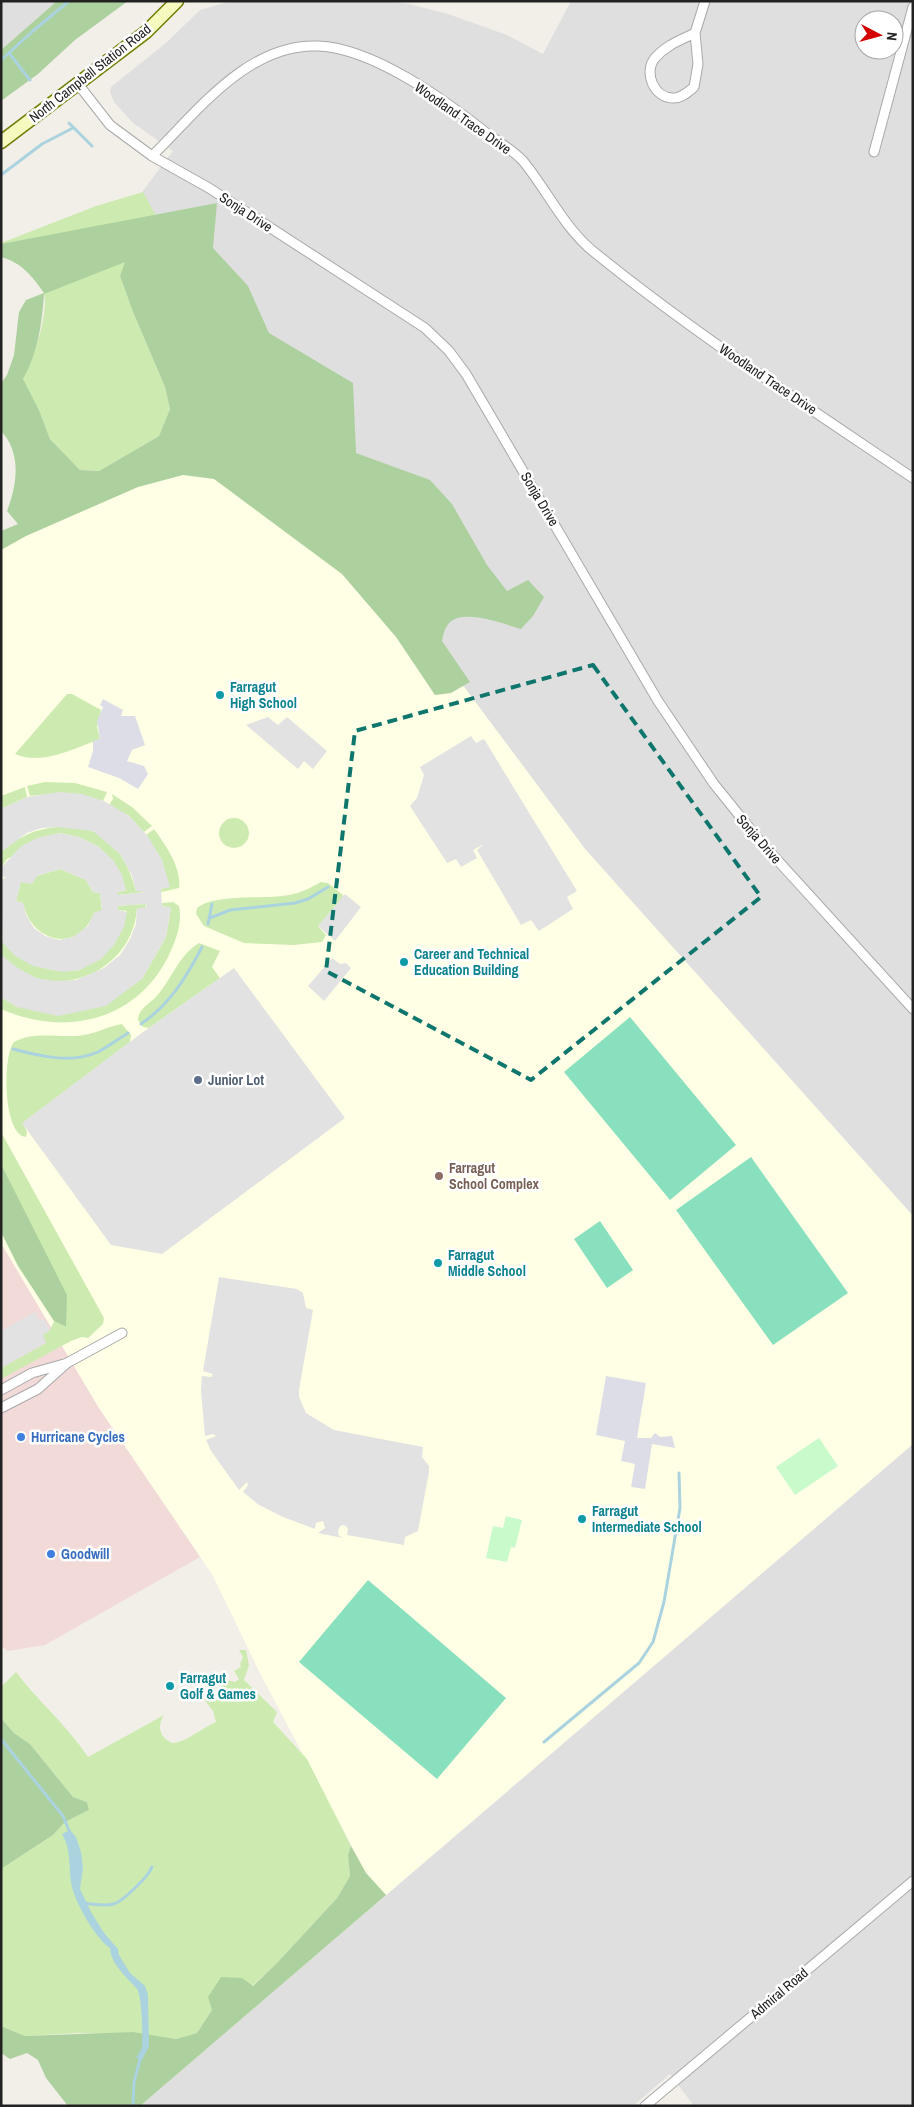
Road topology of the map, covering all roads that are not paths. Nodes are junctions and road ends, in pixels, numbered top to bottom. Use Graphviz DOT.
graph roads {
  1 [pos="177,1"];
  2 [pos="705,1"];
  3 [pos="913,7"];
  4 [pos="695,32"];
  5 [pos="78,84"];
  6 [pos="1,142"];
  7 [pos="874,152"];
  8 [pos="152,156"];
  9 [pos="913,478"];
  10 [pos="913,1009"];
  11 [pos="122,1333"];
  12 [pos="67,1363"];
  13 [pos="1,1390"];
  14 [pos="1,1408"];
  15 [pos="913,1881"];
  16 [pos="645,2106"];
  1 -- 5 [label="main road, North Campbell Station Road"];
  2 -- 4 [label="street"];
  3 -- 7 [label="street"];
  4 -- 4 [label="street"];
  5 -- 6 [label="main road, North Campbell Station Road"];
  5 -- 8 [label="street, Sonja Drive"];
  8 -- 9 [label="street, Woodland Trace Drive"];
  8 -- 10 [label="street, Sonja Drive"];
  11 -- 12 [label="street"];
  12 -- 13 [label="street"];
  12 -- 14 [label="street"];
  15 -- 16 [label="street, Admiral Road"];
}
